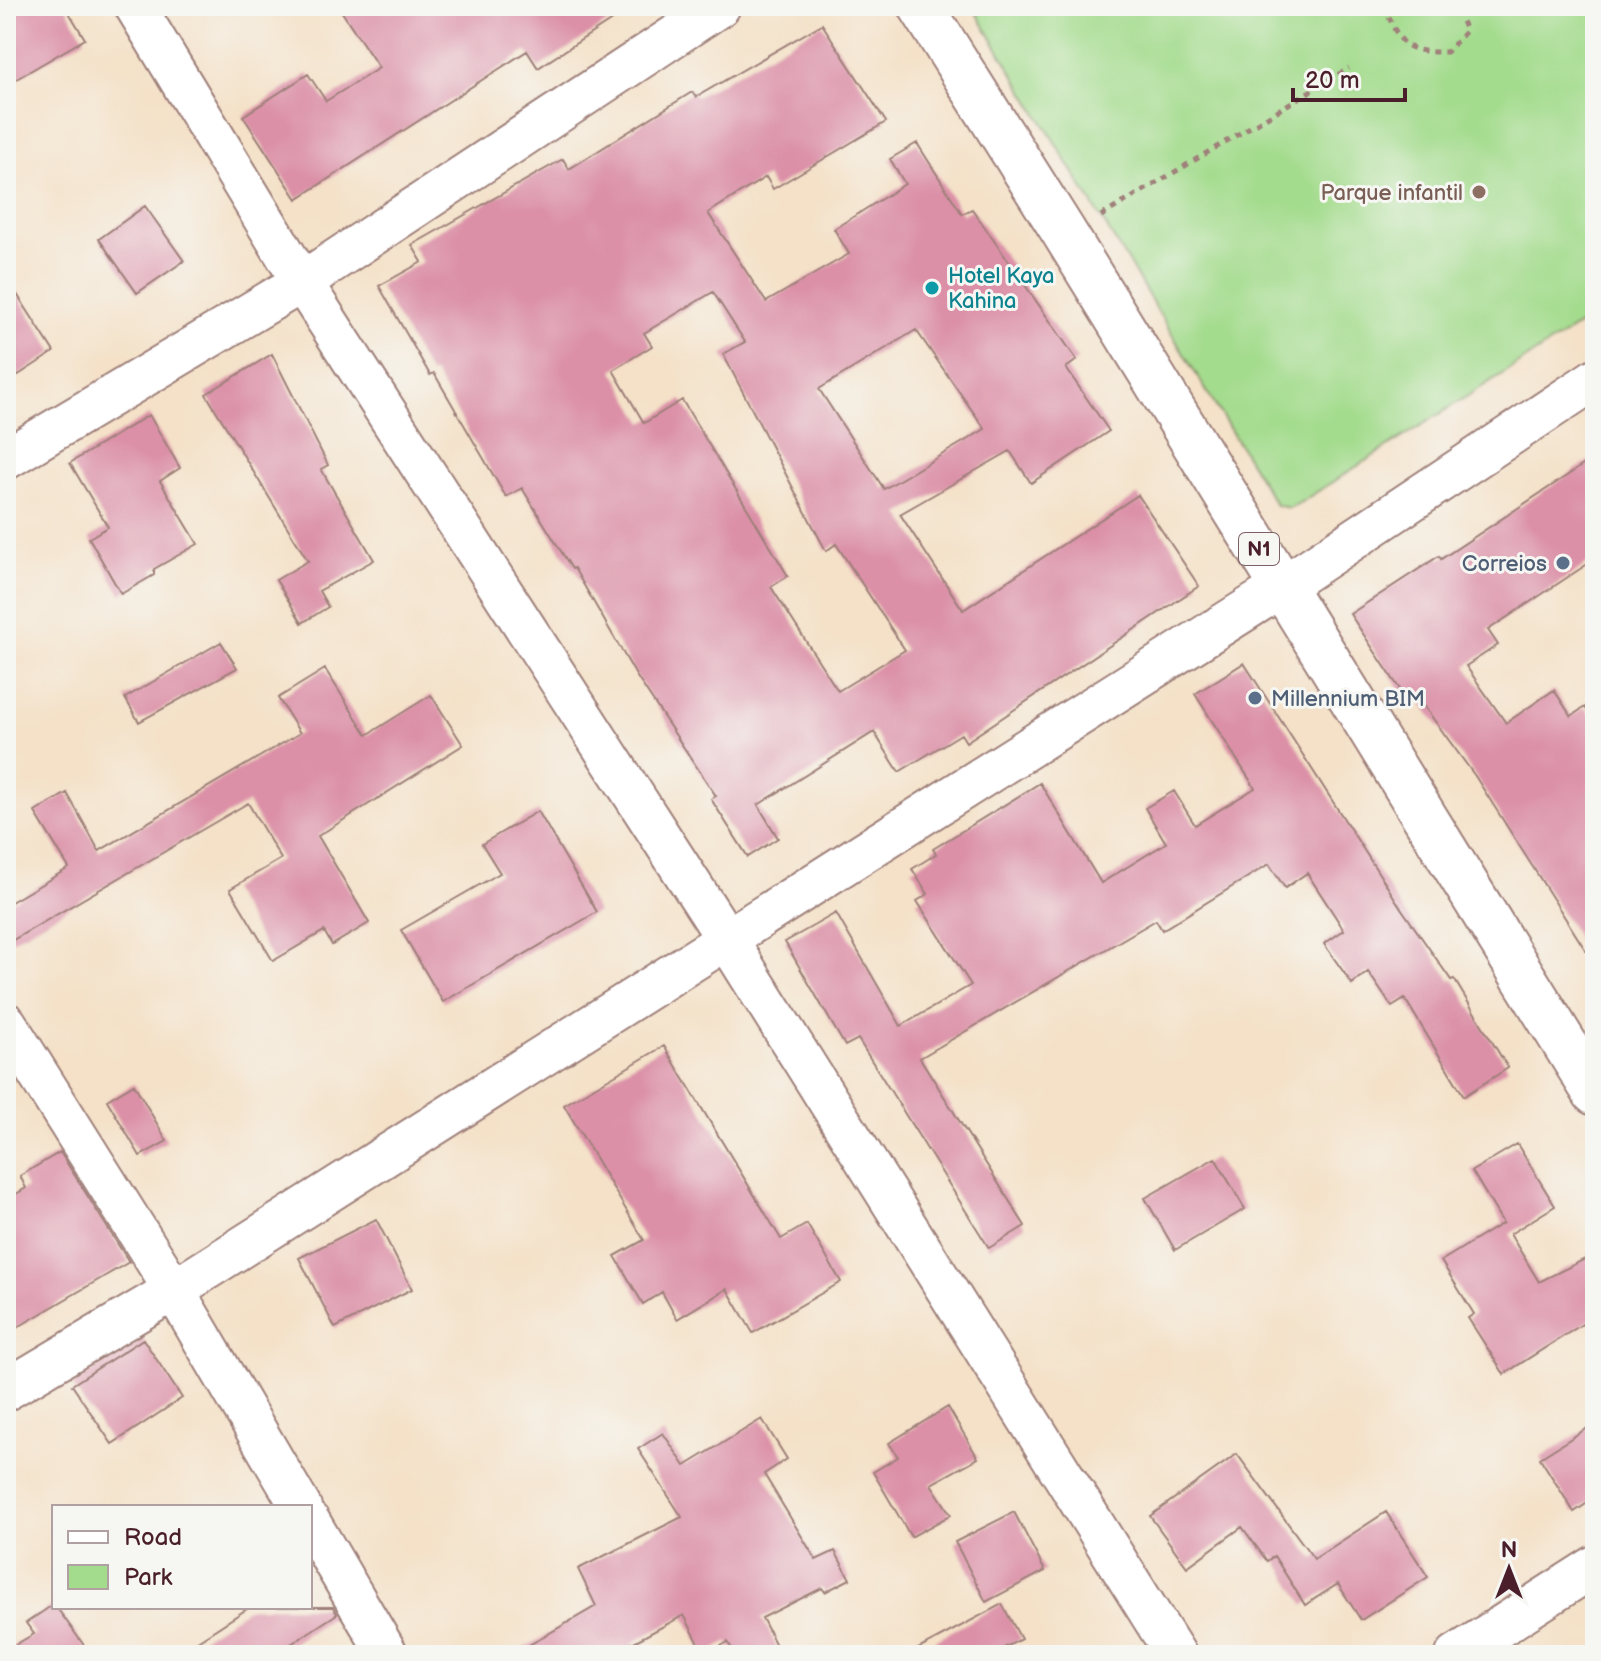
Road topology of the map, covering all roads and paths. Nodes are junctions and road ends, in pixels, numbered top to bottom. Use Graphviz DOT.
graph roads {
  1 [pos="135,6"];
  2 [pos="720,6"];
  3 [pos="921,6"];
  4 [pos="1393,6"];
  5 [pos="1456,6"];
  6 [pos="1349,68"];
  7 [pos="1063,231"];
  8 [pos="302,282"];
  9 [pos="1595,379"];
  10 [pos="6,459"];
  11 [pos="1282,587"];
  12 [pos="726,938"];
  13 [pos="6,1023"];
  14 [pos="1595,1093"];
  15 [pos="174,1290"];
  16 [pos="6,1390"];
  17 [pos="300,1505"];
  18 [pos="312,1525"];
  19 [pos="1595,1566"];
  20 [pos="388,1655"];
  21 [pos="1176,1655"];
  22 [pos="1456,1655"];
  1 -- 8 [label="street"];
  2 -- 8 [label="street"];
  3 -- 7 [label="highway, N1"];
  4 -- 5 [label="path"];
  6 -- 7 [label="path"];
  7 -- 11 [label="highway, N1"];
  8 -- 10 [label="street"];
  8 -- 12 [label="street"];
  9 -- 11 [label="street"];
  11 -- 12 [label="street"];
  11 -- 14 [label="highway, N1"];
  12 -- 15 [label="street"];
  12 -- 21 [label="street"];
  13 -- 15 [label="street"];
  15 -- 16 [label="street"];
  15 -- 17 [label="street"];
  18 -- 20 [label="street"];
  19 -- 22 [label="street"];
}
